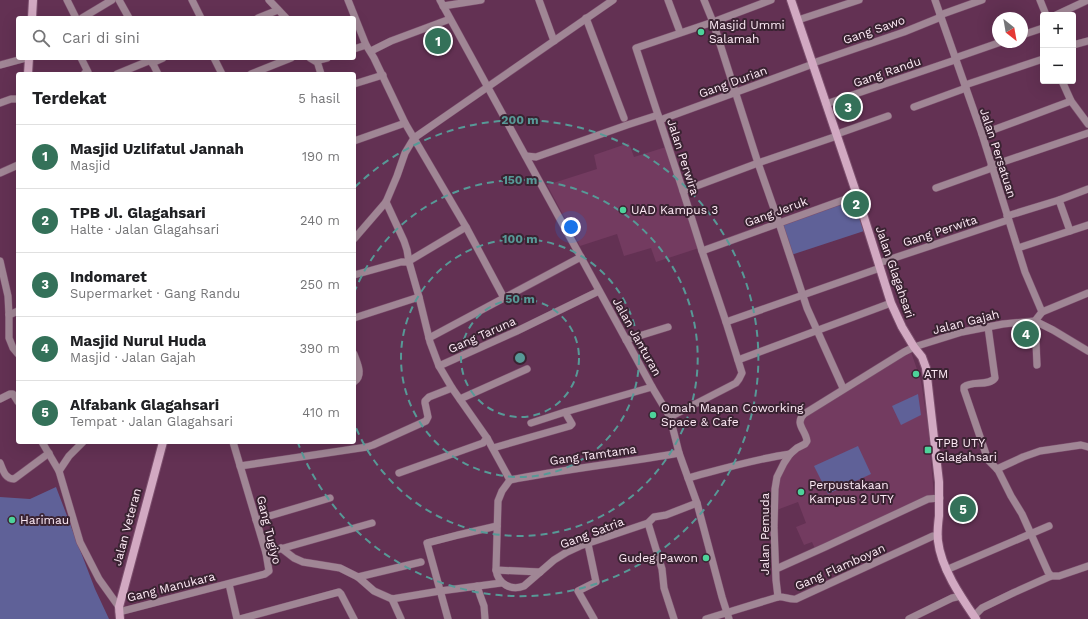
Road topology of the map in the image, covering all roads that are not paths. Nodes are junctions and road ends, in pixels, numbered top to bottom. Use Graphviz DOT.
graph roads {
  1 [pos="33,0"];
  2 [pos="67,0"];
  3 [pos="112,0"];
  4 [pos="119,0"];
  5 [pos="192,0"];
  6 [pos="269,0"];
  7 [pos="348,0"];
  8 [pos="481,0"];
  9 [pos="539,0"];
  10 [pos="613,0"];
  11 [pos="668,0"];
  12 [pos="704,0"];
  13 [pos="771,0"];
  14 [pos="791,0"];
  15 [pos="859,0"];
  16 [pos="935,0"];
  17 [pos="982,0"];
  18 [pos="1040,0"];
  19 [pos="1088,0"];
  20 [pos="442,3"];
  21 [pos="278,10"];
  22 [pos="1045,12"];
  23 [pos="1062,12"];
  24 [pos="32,16"];
  25 [pos="75,16"];
  26 [pos="85,16"];
  27 [pos="128,16"];
  28 [pos="200,16"];
  29 [pos="263,16"];
  30 [pos="284,16"];
  31 [pos="355,16"];
  32 [pos="941,16"];
  33 [pos="586,18"];
  34 [pos="356,19"];
  35 [pos="450,19"];
  36 [pos="798,20"];
  37 [pos="713,22"];
  38 [pos="1040,29"];
  39 [pos="680,32"];
  40 [pos="1028,33"];
  41 [pos="554,41"];
  42 [pos="1088,41"];
  43 [pos="1076,44"];
  44 [pos="992,45"];
  45 [pos="368,48"];
  46 [pos="356,49"];
  47 [pos="955,59"];
  48 [pos="20,60"];
  49 [pos="28,60"];
  50 [pos="82,60"];
  51 [pos="151,60"];
  52 [pos="215,60"];
  53 [pos="287,60"];
  54 [pos="320,60"];
  55 [pos="1040,60"];
  56 [pos="317,61"];
  57 [pos="813,64"];
  58 [pos="0,65"];
  59 [pos="28,72"];
  60 [pos="88,72"];
  61 [pos="122,72"];
  62 [pos="157,72"];
  63 [pos="221,72"];
  64 [pos="256,72"];
  65 [pos="320,72"];
  66 [pos="383,75"];
  67 [pos="356,83"];
  68 [pos="1063,84"];
  69 [pos="965,86"];
  70 [pos="488,87"];
  71 [pos="735,93"];
  72 [pos="16,98"];
  73 [pos="1071,101"];
  74 [pos="0,103"];
  75 [pos="826,104"];
  76 [pos="914,107"];
  77 [pos="888,116"];
  78 [pos="624,118"];
  79 [pos="659,118"];
  80 [pos="405,123"];
  81 [pos="1088,124"];
  82 [pos="1088,133"];
  83 [pos="982,134"];
  84 [pos="837,135"];
  85 [pos="414,138"];
  86 [pos="356,140"];
  87 [pos="526,156"];
  88 [pos="758,163"];
  89 [pos="16,166"];
  90 [pos="992,167"];
  91 [pos="0,173"];
  92 [pos="936,188"];
  93 [pos="1088,189"];
  94 [pos="683,191"];
  95 [pos="857,195"];
  96 [pos="1059,200"];
  97 [pos="386,202"];
  98 [pos="1008,218"];
  99 [pos="779,223"];
  100 [pos="1088,225"];
  101 [pos="466,227"];
  102 [pos="1070,231"];
  103 [pos="356,237"];
  104 [pos="1018,248"];
  105 [pos="702,251"];
  106 [pos="581,257"];
  107 [pos="409,261"];
  108 [pos="0,262"];
  109 [pos="880,265"];
  110 [pos="356,274"];
  111 [pos="599,291"];
  112 [pos="3,293"];
  113 [pos="1088,293"];
  114 [pos="802,294"];
  115 [pos="420,298"];
  116 [pos="504,298"];
  117 [pos="891,303"];
  118 [pos="16,312"];
  119 [pos="1042,312"];
  120 [pos="9,315"];
  121 [pos="356,317"];
  122 [pos="1035,321"];
  123 [pos="726,322"];
  124 [pos="668,327"];
  125 [pos="988,327"];
  126 [pos="817,331"];
  127 [pos="429,338"];
  128 [pos="626,340"];
  129 [pos="914,347"];
  130 [pos="16,352"];
  131 [pos="1088,352"];
  132 [pos="356,360"];
  133 [pos="738,360"];
  134 [pos="1037,365"];
  135 [pos="439,366"];
  136 [pos="527,369"];
  137 [pos="356,380"];
  138 [pos="652,387"];
  139 [pos="452,388"];
  140 [pos="843,388"];
  141 [pos="0,399"];
  142 [pos="16,399"];
  143 [pos="460,399"];
  144 [pos="565,412"];
  145 [pos="670,417"];
  146 [pos="530,423"];
  147 [pos="487,438"];
  148 [pos="43,444"];
  149 [pos="81,444"];
  150 [pos="162,444"];
  151 [pos="234,444"];
  152 [pos="1088,447"];
  153 [pos="493,448"];
  154 [pos="49,453"];
  155 [pos="679,453"];
  156 [pos="790,454"];
  157 [pos="0,463"];
  158 [pos="240,466"];
  159 [pos="997,469"];
  160 [pos="59,472"];
  161 [pos="399,473"];
  162 [pos="688,478"];
  163 [pos="510,480"];
  164 [pos="330,498"];
  165 [pos="940,498"];
  166 [pos="697,503"];
  167 [pos="256,520"];
  168 [pos="648,522"];
  169 [pos="372,523"];
  170 [pos="497,526"];
  171 [pos="1049,526"];
  172 [pos="1031,533"];
  173 [pos="938,537"];
  174 [pos="588,544"];
  175 [pos="280,548"];
  176 [pos="266,552"];
  177 [pos="421,562"];
  178 [pos="1088,566"];
  179 [pos="776,569"];
  180 [pos="496,570"];
  181 [pos="946,570"];
  182 [pos="540,572"];
  183 [pos="1052,576"];
  184 [pos="358,577"];
  185 [pos="501,582"];
  186 [pos="229,584"];
  187 [pos="477,586"];
  188 [pos="440,591"];
  189 [pos="961,596"];
  190 [pos="778,597"];
  191 [pos="392,599"];
  192 [pos="119,613"];
  193 [pos="728,616"];
  194 [pos="975,617"];
  195 [pos="237,619"];
  196 [pos="240,619"];
  197 [pos="354,619"];
  198 [pos="401,619"];
  199 [pos="448,619"];
  200 [pos="485,619"];
  201 [pos="594,619"];
  202 [pos="674,619"];
  203 [pos="706,619"];
  204 [pos="909,619"];
  1 -- 24 [label="street"];
  2 -- 25 [label="street"];
  3 -- 26 [label="street"];
  4 -- 27 [label="street"];
  5 -- 28 [label="street"];
  6 -- 21 [label="street"];
  7 -- 31 [label="street"];
  8 -- 20 [label="street"];
  9 -- 41 [label="street"];
  10 -- 33 [label="street"];
  11 -- 39 [label="street"];
  12 -- 37 [label="street"];
  13 -- 37 [label="street, Jalan Perwira"];
  14 -- 36 [label="street, Jalan Glagahsari"];
  15 -- 36 [label="street"];
  16 -- 32 [label="street, Jalan Persatuan"];
  17 -- 32 [label="street, Gang Sawo"];
  18 -- 22 [label="street"];
  19 -- 23 [label="street"];
  20 -- 35 [label="street, Jalan Janturan"];
  21 -- 29 [label="street"];
  21 -- 30 [label="street"];
  32 -- 47 [label="street, Jalan Persatuan"];
  32 -- 57 [label="street, Gang Sawo"];
  33 -- 41 [label="street"];
  33 -- 78 [label="street"];
  34 -- 45 [label="street"];
  35 -- 45 [label="street"];
  35 -- 70 [label="street, Jalan Janturan"];
  36 -- 57 [label="street, Jalan Glagahsari"];
  37 -- 39 [label="street, Jalan Perwira"];
  37 -- 71 [label="street"];
  38 -- 40 [label="street"];
  39 -- 79 [label="street, Jalan Perwira"];
  41 -- 70 [label="street"];
  42 -- 43 [label="street"];
  44 -- 47 [label="street, Gang Randu"];
  45 -- 46 [label="street"];
  45 -- 66 [label="street"];
  47 -- 69 [label="street, Jalan Persatuan"];
  47 -- 75 [label="street, Gang Randu"];
  48 -- 58 [label="street"];
  49 -- 59 [label="street"];
  50 -- 60 [label="street"];
  51 -- 61 [label="street"];
  51 -- 62 [label="street"];
  52 -- 63 [label="street"];
  53 -- 64 [label="street"];
  54 -- 56 [label="street"];
  55 -- 69 [label="street"];
  56 -- 65 [label="street"];
  57 -- 71 [label="street, Gang Durian"];
  57 -- 75 [label="street, Jalan Glagahsari"];
  66 -- 67 [label="street"];
  66 -- 80 [label="street"];
  68 -- 73 [label="street"];
  69 -- 76 [label="street"];
  69 -- 83 [label="street, Jalan Persatuan"];
  70 -- 85 [label="street"];
  70 -- 87 [label="street, Jalan Janturan"];
  71 -- 79 [label="street, Gang Durian"];
  71 -- 88 [label="street"];
  72 -- 74 [label="street"];
  73 -- 81 [label="street"];
  73 -- 83 [label="street"];
  75 -- 84 [label="street, Jalan Glagahsari"];
  77 -- 84 [label="street"];
  79 -- 87 [label="street, Gang Durian"];
  79 -- 94 [label="street, Jalan Perwira"];
  80 -- 85 [label="street"];
  80 -- 86 [label="street"];
  82 -- 90 [label="street"];
  83 -- 90 [label="street, Jalan Persatuan"];
  84 -- 88 [label="street"];
  84 -- 95 [label="street, Jalan Glagahsari"];
  85 -- 97 [label="street"];
  85 -- 101 [label="street"];
  87 -- 106 [label="street, Jalan Janturan"];
  88 -- 94 [label="street"];
  88 -- 99 [label="street"];
  89 -- 91 [label="street"];
  90 -- 92 [label="street"];
  90 -- 98 [label="street, Jalan Persatuan"];
  93 -- 96 [label="street, Gang Perwita"];
  94 -- 105 [label="street, Jalan Perwira"];
  95 -- 99 [label="street, Gang Jeruk"];
  95 -- 109 [label="street, Jalan Glagahsari"];
  96 -- 98 [label="street, Gang Perwita"];
  96 -- 102 [label="street"];
  97 -- 103 [label="street"];
  97 -- 107 [label="street"];
  98 -- 104 [label="street, Jalan Persatuan"];
  98 -- 109 [label="street, Gang Perwita"];
  99 -- 105 [label="street, Gang Jeruk"];
  99 -- 114 [label="street"];
  100 -- 102 [label="street"];
  101 -- 107 [label="street"];
  101 -- 116 [label="street"];
  102 -- 104 [label="street"];
  104 -- 119 [label="street, Jalan Persatuan"];
  105 -- 123 [label="street, Jalan Perwira"];
  106 -- 111 [label="street, Jalan Janturan"];
  106 -- 116 [label="street"];
  107 -- 110 [label="street"];
  107 -- 115 [label="street"];
  108 -- 112 [label="street"];
  109 -- 114 [label="street, Gang Perwita"];
  109 -- 117 [label="street, Jalan Glagahsari"];
  111 -- 128 [label="street, Jalan Janturan"];
  111 -- 135 [label="street, Gang Taruna"];
  112 -- 120 [label="street"];
  113 -- 119 [label="street"];
  114 -- 123 [label="street, Gang Perwita"];
  114 -- 126 [label="street"];
  115 -- 121 [label="street"];
  115 -- 127 [label="street"];
  116 -- 127 [label="street"];
  117 -- 126 [label="street"];
  117 -- 129 [label="street, Jalan Glagahsari"];
  118 -- 120 [label="street"];
  119 -- 122 [label="street"];
  120 -- 130 [label="street"];
  122 -- 125 [label="street, Jalan Gajah"];
  122 -- 131 [label="street"];
  122 -- 134 [label="street"];
  123 -- 133 [label="street, Jalan Perwira"];
  124 -- 128 [label="street"];
  125 -- 129 [label="street, Jalan Gajah"];
  125 -- 159 [label="street"];
  126 -- 133 [label="street"];
  126 -- 140 [label="street"];
  127 -- 135 [label="street"];
  128 -- 138 [label="street, Jalan Janturan"];
  129 -- 140 [label="street, Jalan Gajah"];
  129 -- 165 [label="street, Jalan Glagahsari"];
  132 -- 137 [label="street"];
  133 -- 145 [label="street, Jalan Perwira"];
  135 -- 139 [label="street"];
  136 -- 143 [label="street"];
  138 -- 144 [label="street"];
  138 -- 145 [label="street, Jalan Janturan"];
  139 -- 143 [label="street"];
  139 -- 158 [label="street"];
  140 -- 156 [label="street, Jalan Pemuda"];
  141 -- 142 [label="street"];
  143 -- 147 [label="street"];
  144 -- 146 [label="street"];
  144 -- 153 [label="street"];
  145 -- 155 [label="street, Jalan Janturan"];
  147 -- 153 [label="street"];
  147 -- 161 [label="street"];
  148 -- 154 [label="street"];
  149 -- 160 [label="street"];
  150 -- 192 [label="street, Jalan Veteran"];
  151 -- 158 [label="street, Gang Tugiyo"];
  152 -- 159 [label="street"];
  153 -- 163 [label="street"];
  154 -- 157 [label="street"];
  154 -- 160 [label="street"];
  155 -- 162 [label="street, Jalan Janturan"];
  155 -- 163 [label="street, Gang Tamtama"];
  156 -- 162 [label="street"];
  156 -- 179 [label="street, Jalan Pemuda"];
  158 -- 167 [label="street, Gang Tugiyo"];
  159 -- 172 [label="street"];
  160 -- 192 [label="street"];
  162 -- 166 [label="street, Jalan Janturan"];
  163 -- 170 [label="street"];
  164 -- 167 [label="street"];
  165 -- 173 [label="street, Jalan Glagahsari"];
  165 -- 179 [label="street"];
  166 -- 168 [label="street, Gang Satria"];
  166 -- 193 [label="street, Jalan Janturan"];
  167 -- 176 [label="street, Gang Tugiyo"];
  168 -- 174 [label="street, Gang Satria"];
  168 -- 202 [label="street"];
  169 -- 175 [label="street"];
  170 -- 180 [label="street"];
  170 -- 188 [label="street"];
  171 -- 172 [label="street"];
  172 -- 181 [label="street"];
  172 -- 183 [label="street"];
  173 -- 181 [label="street, Jalan Glagahsari"];
  173 -- 190 [label="street, Gang Flamboyan"];
  174 -- 182 [label="street, Gang Satria"];
  174 -- 201 [label="street"];
  175 -- 176 [label="street"];
  175 -- 184 [label="street"];
  176 -- 186 [label="street, Gang Tugiyo"];
  177 -- 184 [label="street"];
  178 -- 183 [label="street"];
  179 -- 190 [label="street, Jalan Pemuda"];
  180 -- 182 [label="street"];
  180 -- 185 [label="street"];
  181 -- 189 [label="street, Jalan Glagahsari"];
  182 -- 185 [label="street, Gang Satria"];
  183 -- 194 [label="street"];
  184 -- 191 [label="street"];
  185 -- 187 [label="street"];
  186 -- 192 [label="street, Gang Manukara"];
  186 -- 195 [label="street"];
  187 -- 188 [label="street"];
  187 -- 200 [label="street"];
  188 -- 191 [label="street"];
  188 -- 199 [label="street"];
  189 -- 194 [label="street, Jalan Glagahsari"];
  189 -- 204 [label="street"];
  190 -- 193 [label="street, Gang Flamboyan"];
  191 -- 198 [label="street"];
  193 -- 203 [label="street, Gang Flamboyan"];
  196 -- 197 [label="street"];
}
